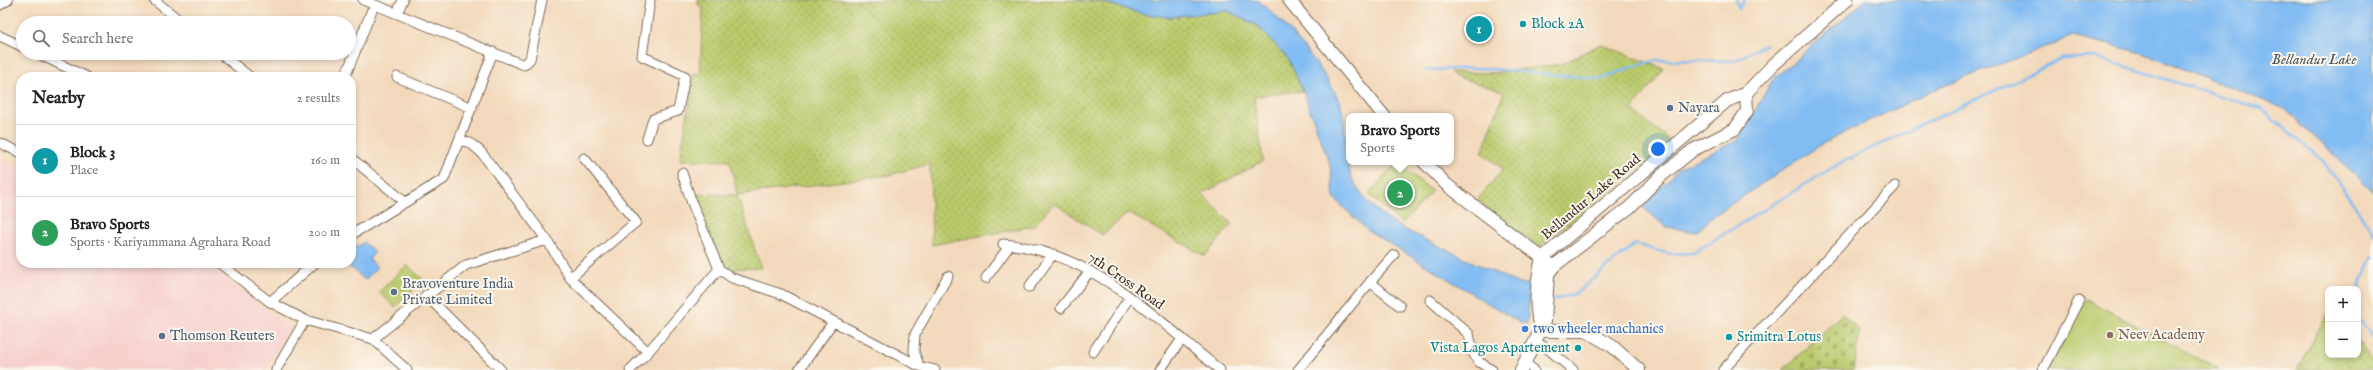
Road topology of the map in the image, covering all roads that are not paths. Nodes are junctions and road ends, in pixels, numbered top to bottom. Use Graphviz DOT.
graph roads {
  1 [pos="8,0"];
  2 [pos="154,0"];
  3 [pos="363,0"];
  4 [pos="402,0"];
  5 [pos="542,0"];
  6 [pos="650,0"];
  7 [pos="1289,0"];
  8 [pos="1848,0"];
  9 [pos="374,4"];
  10 [pos="0,5"];
  11 [pos="397,13"];
  12 [pos="174,16"];
  13 [pos="0,36"];
  14 [pos="16,44"];
  15 [pos="356,49"];
  16 [pos="493,52"];
  17 [pos="51,60"];
  18 [pos="229,60"];
  19 [pos="352,60"];
  20 [pos="76,72"];
  21 [pos="244,72"];
  22 [pos="347,72"];
  23 [pos="397,77"];
  24 [pos="1746,93"];
  25 [pos="472,108"];
  26 [pos="1382,113"];
  27 [pos="647,139"];
  28 [pos="460,140"];
  29 [pos="0,144"];
  30 [pos="16,151"];
  31 [pos="584,158"];
  32 [pos="356,162"];
  33 [pos="1427,165"];
  34 [pos="682,173"];
  35 [pos="1895,186"];
  36 [pos="405,202"];
  37 [pos="356,232"];
  38 [pos="547,240"];
  39 [pos="1053,254"];
  40 [pos="1394,256"];
  41 [pos="1542,258"];
  42 [pos="226,268"];
  43 [pos="309,268"];
  44 [pos="719,269"];
  45 [pos="1547,270"];
  46 [pos="1090,271"];
  47 [pos="948,276"];
  48 [pos="570,278"];
  49 [pos="986,278"];
  50 [pos="1370,282"];
  51 [pos="1029,287"];
  52 [pos="426,295"];
  53 [pos="1130,298"];
  54 [pos="1430,300"];
  55 [pos="2079,300"];
  56 [pos="270,302"];
  57 [pos="1400,306"];
  58 [pos="1061,308"];
  59 [pos="305,320"];
  60 [pos="833,322"];
  61 [pos="1540,328"];
  62 [pos="373,339"];
  63 [pos="1182,339"];
  64 [pos="648,352"];
  65 [pos="1093,352"];
  66 [pos="919,366"];
  67 [pos="1215,368"];
  68 [pos="1527,368"];
  69 [pos="276,370"];
  70 [pos="407,370"];
  71 [pos="501,370"];
  72 [pos="630,370"];
  73 [pos="799,370"];
  74 [pos="935,370"];
  75 [pos="1160,370"];
  76 [pos="1298,370"];
  77 [pos="1492,370"];
  78 [pos="1573,370"];
  79 [pos="1639,370"];
  80 [pos="1723,370"];
  81 [pos="2043,370"];
  1 -- 10 [label="street"];
  2 -- 12 [label="street"];
  3 -- 9 [label="street"];
  4 -- 11 [label="street"];
  5 -- 16 [label="street"];
  6 -- 27 [label="street"];
  7 -- 26 [label="street"];
  8 -- 24 [label="street, Bellandur Lake Road"];
  9 -- 11 [label="street"];
  9 -- 15 [label="street"];
  11 -- 16 [label="street"];
  13 -- 14 [label="street"];
  16 -- 25 [label="street"];
  17 -- 20 [label="street"];
  18 -- 21 [label="street"];
  19 -- 22 [label="street"];
  23 -- 25 [label="street"];
  24 -- 41 [label="street, Bellandur Lake Road"];
  24 -- 45 [label="street, Bellandur Lake Road"];
  25 -- 28 [label="street"];
  28 -- 36 [label="street"];
  28 -- 38 [label="street"];
  29 -- 30 [label="street"];
  31 -- 48 [label="street"];
  32 -- 36 [label="street"];
  33 -- 41 [label="street"];
  34 -- 44 [label="street"];
  35 -- 80 [label="street"];
  36 -- 37 [label="street"];
  38 -- 48 [label="street"];
  38 -- 52 [label="street"];
  39 -- 46 [label="street, 7th Cross Road"];
  39 -- 49 [label="street, 7th Cross Road"];
  39 -- 51 [label="street"];
  40 -- 50 [label="street"];
  41 -- 45 [label="street, Bellandur Lake Road"];
  42 -- 56 [label="street"];
  43 -- 56 [label="street"];
  44 -- 60 [label="street"];
  44 -- 64 [label="street"];
  45 -- 61 [label="street"];
  46 -- 53 [label="street, 7th Cross Road"];
  46 -- 58 [label="street"];
  47 -- 66 [label="street"];
  48 -- 64 [label="street"];
  50 -- 57 [label="street"];
  50 -- 76 [label="street"];
  52 -- 62 [label="street"];
  52 -- 71 [label="street"];
  53 -- 63 [label="street, 7th Cross Road"];
  53 -- 65 [label="street"];
  54 -- 77 [label="street"];
  55 -- 81 [label="street"];
  56 -- 59 [label="street"];
  59 -- 62 [label="street"];
  59 -- 69 [label="street"];
  60 -- 66 [label="street"];
  60 -- 73 [label="street"];
  61 -- 68 [label="street"];
  61 -- 78 [label="street"];
  61 -- 79 [label="street"];
  62 -- 70 [label="street"];
  63 -- 67 [label="street, 7th Cross Road"];
  63 -- 75 [label="street"];
  64 -- 72 [label="street"];
  66 -- 74 [label="street"];
}
